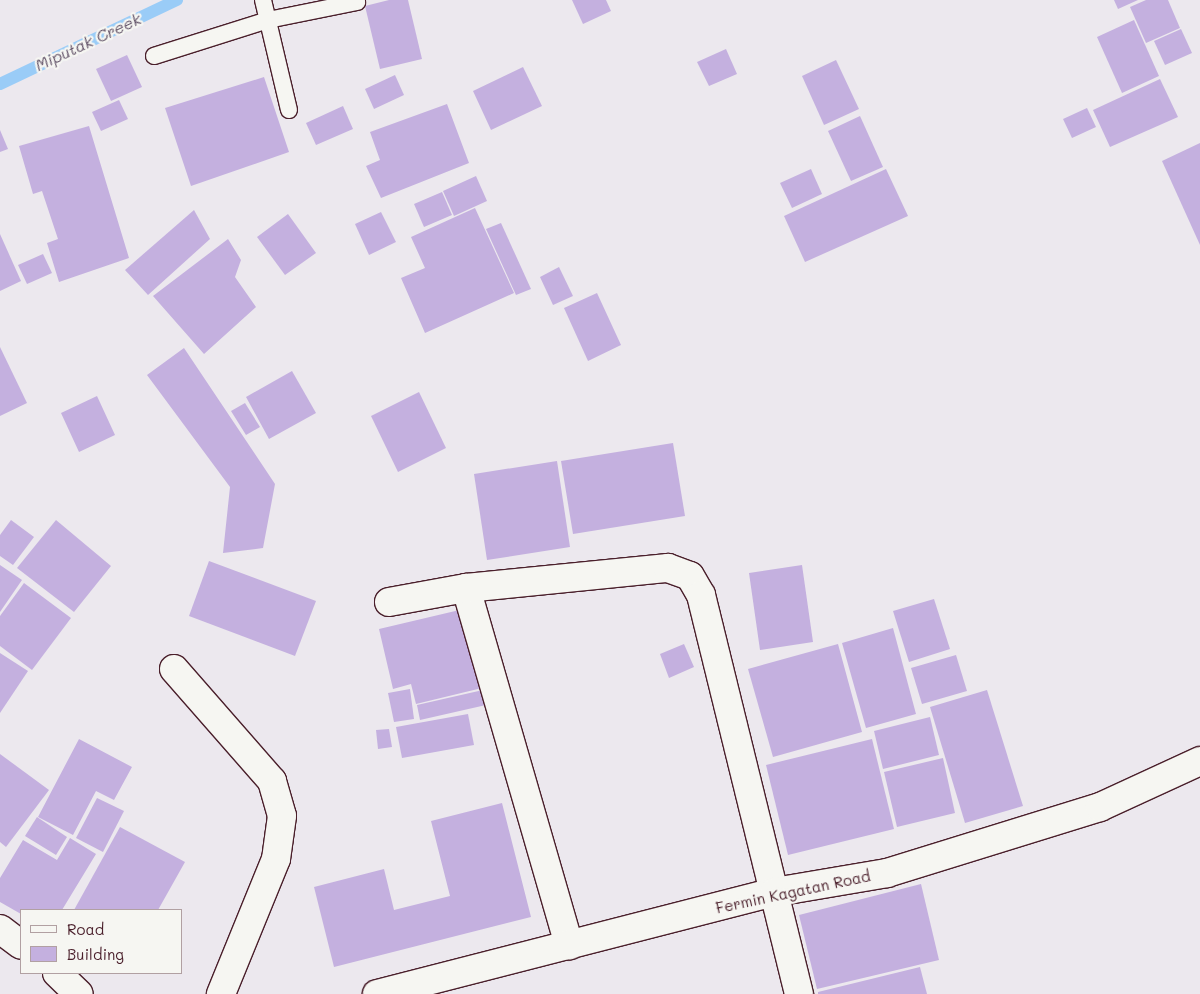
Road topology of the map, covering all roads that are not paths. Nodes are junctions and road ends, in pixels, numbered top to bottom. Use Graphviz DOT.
graph roads {
  1 [pos="263,0"];
  2 [pos="356,2"];
  3 [pos="268,20"];
  4 [pos="154,56"];
  5 [pos="289,110"];
  6 [pos="466,588"];
  7 [pos="389,602"];
  8 [pos="174,669"];
  9 [pos="1200,761"];
  10 [pos="775,892"];
  11 [pos="0,929"];
  12 [pos="20,944"];
  13 [pos="569,945"];
  14 [pos="58,974"];
  15 [pos="79,994"];
  16 [pos="221,994"];
  17 [pos="377,994"];
  18 [pos="800,994"];
  1 -- 3 [label="lane"];
  2 -- 3 [label="lane"];
  3 -- 4 [label="lane"];
  3 -- 5 [label="lane"];
  6 -- 7 [label="street"];
  6 -- 10 [label="street"];
  6 -- 13 [label="street"];
  8 -- 16 [label="street"];
  9 -- 10 [label="street, Fermin Kagatan Road"];
  10 -- 13 [label="street, Fermin Kagatan Road"];
  10 -- 18 [label="street"];
  11 -- 12 [label="street"];
  13 -- 17 [label="street, Fermin Kagatan Road"];
  14 -- 15 [label="street"];
}
